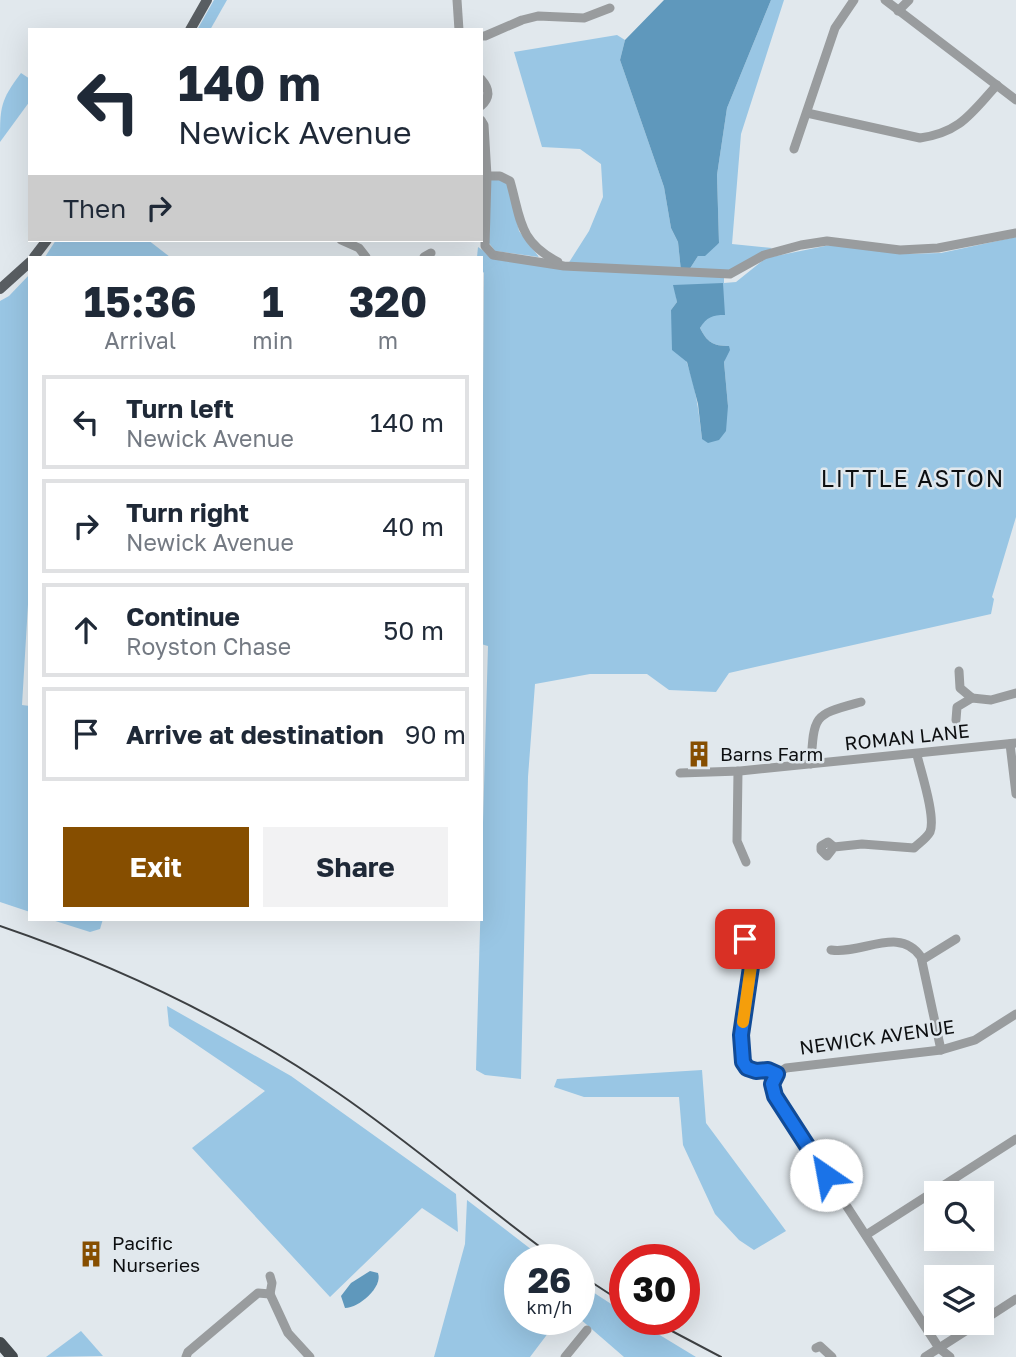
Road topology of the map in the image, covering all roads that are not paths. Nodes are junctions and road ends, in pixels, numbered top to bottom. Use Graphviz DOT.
graph roads {
  1 [pos="207,0"];
  2 [pos="457,0"];
  3 [pos="854,0"];
  4 [pos="909,0"];
  5 [pos="888,1"];
  6 [pos="610,8"];
  7 [pos="898,11"];
  8 [pos="191,28"];
  9 [pos="459,28"];
  10 [pos="483,35"];
  11 [pos="483,82"];
  12 [pos="997,85"];
  13 [pos="1015,98"];
  14 [pos="483,104"];
  15 [pos="807,113"];
  16 [pos="483,123"];
  17 [pos="794,149"];
  18 [pos="487,176"];
  19 [pos="1016,233"];
  20 [pos="45,242"];
  21 [pos="346,242"];
  22 [pos="35,256"];
  23 [pos="365,256"];
  24 [pos="28,264"];
  25 [pos="564,266"];
  26 [pos="0,289"];
  27 [pos="958,671"];
  28 [pos="1016,693"];
  29 [pos="972,698"];
  30 [pos="861,702"];
  31 [pos="956,720"];
  32 [pos="1013,743"];
  33 [pos="917,755"];
  34 [pos="811,764"];
  35 [pos="738,771"];
  36 [pos="680,773"];
  37 [pos="1016,794"];
  38 [pos="834,847"];
  39 [pos="746,862"];
  40 [pos="745,939"];
  41 [pos="956,939"];
  42 [pos="831,950"];
  43 [pos="922,960"];
  44 [pos="1016,1014"];
  45 [pos="941,1050"];
  46 [pos="777,1074"];
  47 [pos="1016,1139"];
  48 [pos="866,1235"];
  49 [pos="270,1276"];
  50 [pos="270,1294"];
  51 [pos="1016,1299"];
  52 [pos="994,1313"];
  53 [pos="584,1335"];
  54 [pos="960,1335"];
  55 [pos="816,1348"];
  56 [pos="939,1348"];
  57 [pos="572,1355"];
  58 [pos="186,1357"];
  59 [pos="310,1357"];
  60 [pos="832,1357"];
  61 [pos="925,1357"];
  62 [pos="950,1357"];
  1 -- 8 [label="main road"];
  2 -- 9 [label="street"];
  3 -- 15 [label="street"];
  4 -- 7 [label="street"];
  5 -- 7 [label="street"];
  6 -- 10 [label="street"];
  7 -- 12 [label="street"];
  11 -- 14 [label="street"];
  12 -- 13 [label="street"];
  12 -- 15 [label="street"];
  15 -- 17 [label="street"];
  16 -- 18 [label="street"];
  18 -- 25 [label="street"];
  18 -- 25 [label="street"];
  19 -- 25 [label="street"];
  20 -- 22 [label="main road"];
  21 -- 23 [label="street"];
  24 -- 26 [label="main road"];
  27 -- 29 [label="street"];
  28 -- 29 [label="street"];
  29 -- 31 [label="street"];
  30 -- 34 [label="street"];
  32 -- 33 [label="street, ROMAN LANE"];
  32 -- 37 [label="street, ROMAN LANE"];
  33 -- 34 [label="street, ROMAN LANE"];
  33 -- 38 [label="street"];
  34 -- 35 [label="street, ROMAN LANE"];
  35 -- 36 [label="street, ROMAN LANE"];
  35 -- 39 [label="street"];
  40 -- 46 [label="street, NEWICK AVENUE"];
  41 -- 43 [label="street"];
  42 -- 43 [label="street"];
  43 -- 45 [label="street"];
  44 -- 45 [label="street, NEWICK AVENUE"];
  45 -- 46 [label="street, NEWICK AVENUE"];
  46 -- 48 [label="street"];
  47 -- 48 [label="street"];
  48 -- 56 [label="street"];
  49 -- 50 [label="street"];
  50 -- 58 [label="street"];
  50 -- 59 [label="street"];
  51 -- 52 [label="street"];
  53 -- 57 [label="street"];
  54 -- 56 [label="street"];
  55 -- 60 [label="street"];
  56 -- 61 [label="street"];
  56 -- 62 [label="street"];
}
